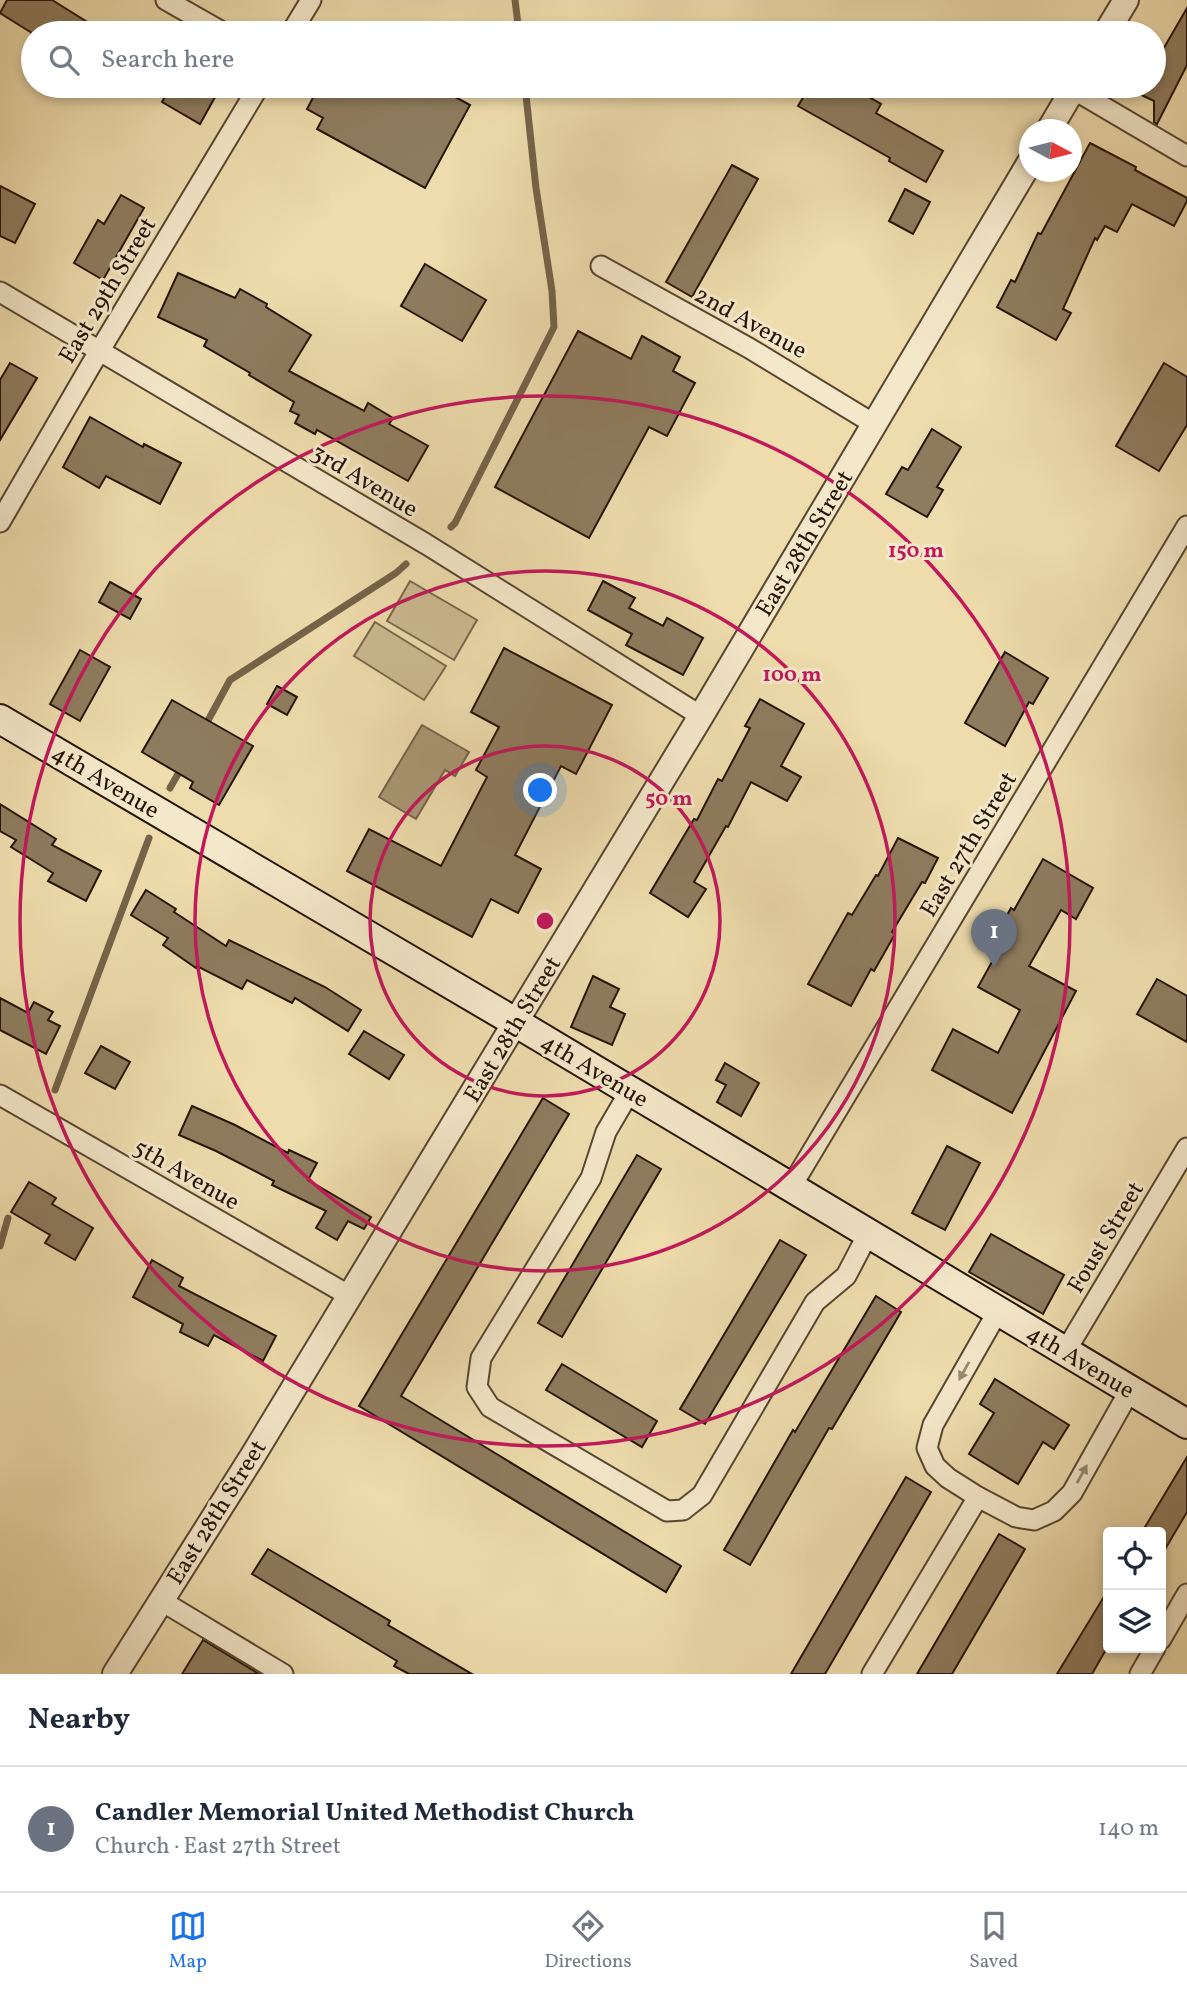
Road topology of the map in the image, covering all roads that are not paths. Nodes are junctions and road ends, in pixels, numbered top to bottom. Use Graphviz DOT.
graph roads {
  1 [pos="166,0"];
  2 [pos="311,0"];
  3 [pos="1126,0"];
  4 [pos="203,21"];
  5 [pos="298,21"];
  6 [pos="1113,21"];
  7 [pos="252,98"];
  8 [pos="1068,98"];
  9 [pos="1092,98"];
  10 [pos="1055,119"];
  11 [pos="1187,156"];
  12 [pos="1019,180"];
  13 [pos="601,266"];
  14 [pos="0,292"];
  15 [pos="99,351"];
  16 [pos="874,424"];
  17 [pos="0,522"];
  18 [pos="1187,526"];
  19 [pos="1180,555"];
  20 [pos="701,716"];
  21 [pos="0,719"];
  22 [pos="516,1022"];
  23 [pos="630,1091"];
  24 [pos="0,1094"];
  25 [pos="1187,1148"];
  26 [pos="791,1187"];
  27 [pos="869,1234"];
  28 [pos="350,1296"];
  29 [pos="998,1311"];
  30 [pos="1065,1352"];
  31 [pos="1130,1390"];
  32 [pos="1187,1424"];
  33 [pos="978,1497"];
  34 [pos="1187,1594"];
  35 [pos="160,1600"];
  36 [pos="1166,1630"];
  37 [pos="1153,1653"];
  38 [pos="115,1674"];
  39 [pos="283,1674"];
  40 [pos="872,1674"];
  41 [pos="1140,1674"];
  1 -- 4 [label="street"];
  2 -- 5 [label="street"];
  3 -- 6 [label="street"];
  7 -- 15 [label="street, East 29th Street"];
  8 -- 10 [label="street"];
  9 -- 11 [label="street"];
  12 -- 16 [label="street, East 28th Street"];
  13 -- 16 [label="street, 2nd Avenue"];
  14 -- 15 [label="street, 3rd Avenue"];
  15 -- 17 [label="street, East 29th Street"];
  15 -- 20 [label="street, 3rd Avenue"];
  16 -- 20 [label="street, East 28th Street"];
  18 -- 19 [label="street, East 27th Street"];
  19 -- 26 [label="street, East 27th Street"];
  20 -- 22 [label="street, East 28th Street"];
  21 -- 22 [label="main road, 4th Avenue"];
  22 -- 23 [label="main road, 4th Avenue"];
  22 -- 28 [label="street, East 28th Street"];
  23 -- 26 [label="main road, 4th Avenue"];
  23 -- 27 [label="street"];
  24 -- 28 [label="street, 5th Avenue"];
  25 -- 30 [label="street, Foust Street"];
  26 -- 27 [label="main road, 4th Avenue"];
  27 -- 29 [label="main road, 4th Avenue"];
  28 -- 35 [label="street, East 28th Street"];
  29 -- 30 [label="main road, 4th Avenue"];
  29 -- 33 [label="street, one-way"];
  30 -- 31 [label="main road, 4th Avenue"];
  31 -- 32 [label="main road, 4th Avenue"];
  33 -- 31 [label="street, one-way"];
  33 -- 40 [label="street"];
  34 -- 36 [label="street"];
  35 -- 38 [label="street, East 28th Street"];
  35 -- 39 [label="street"];
  37 -- 41 [label="street"];
}
